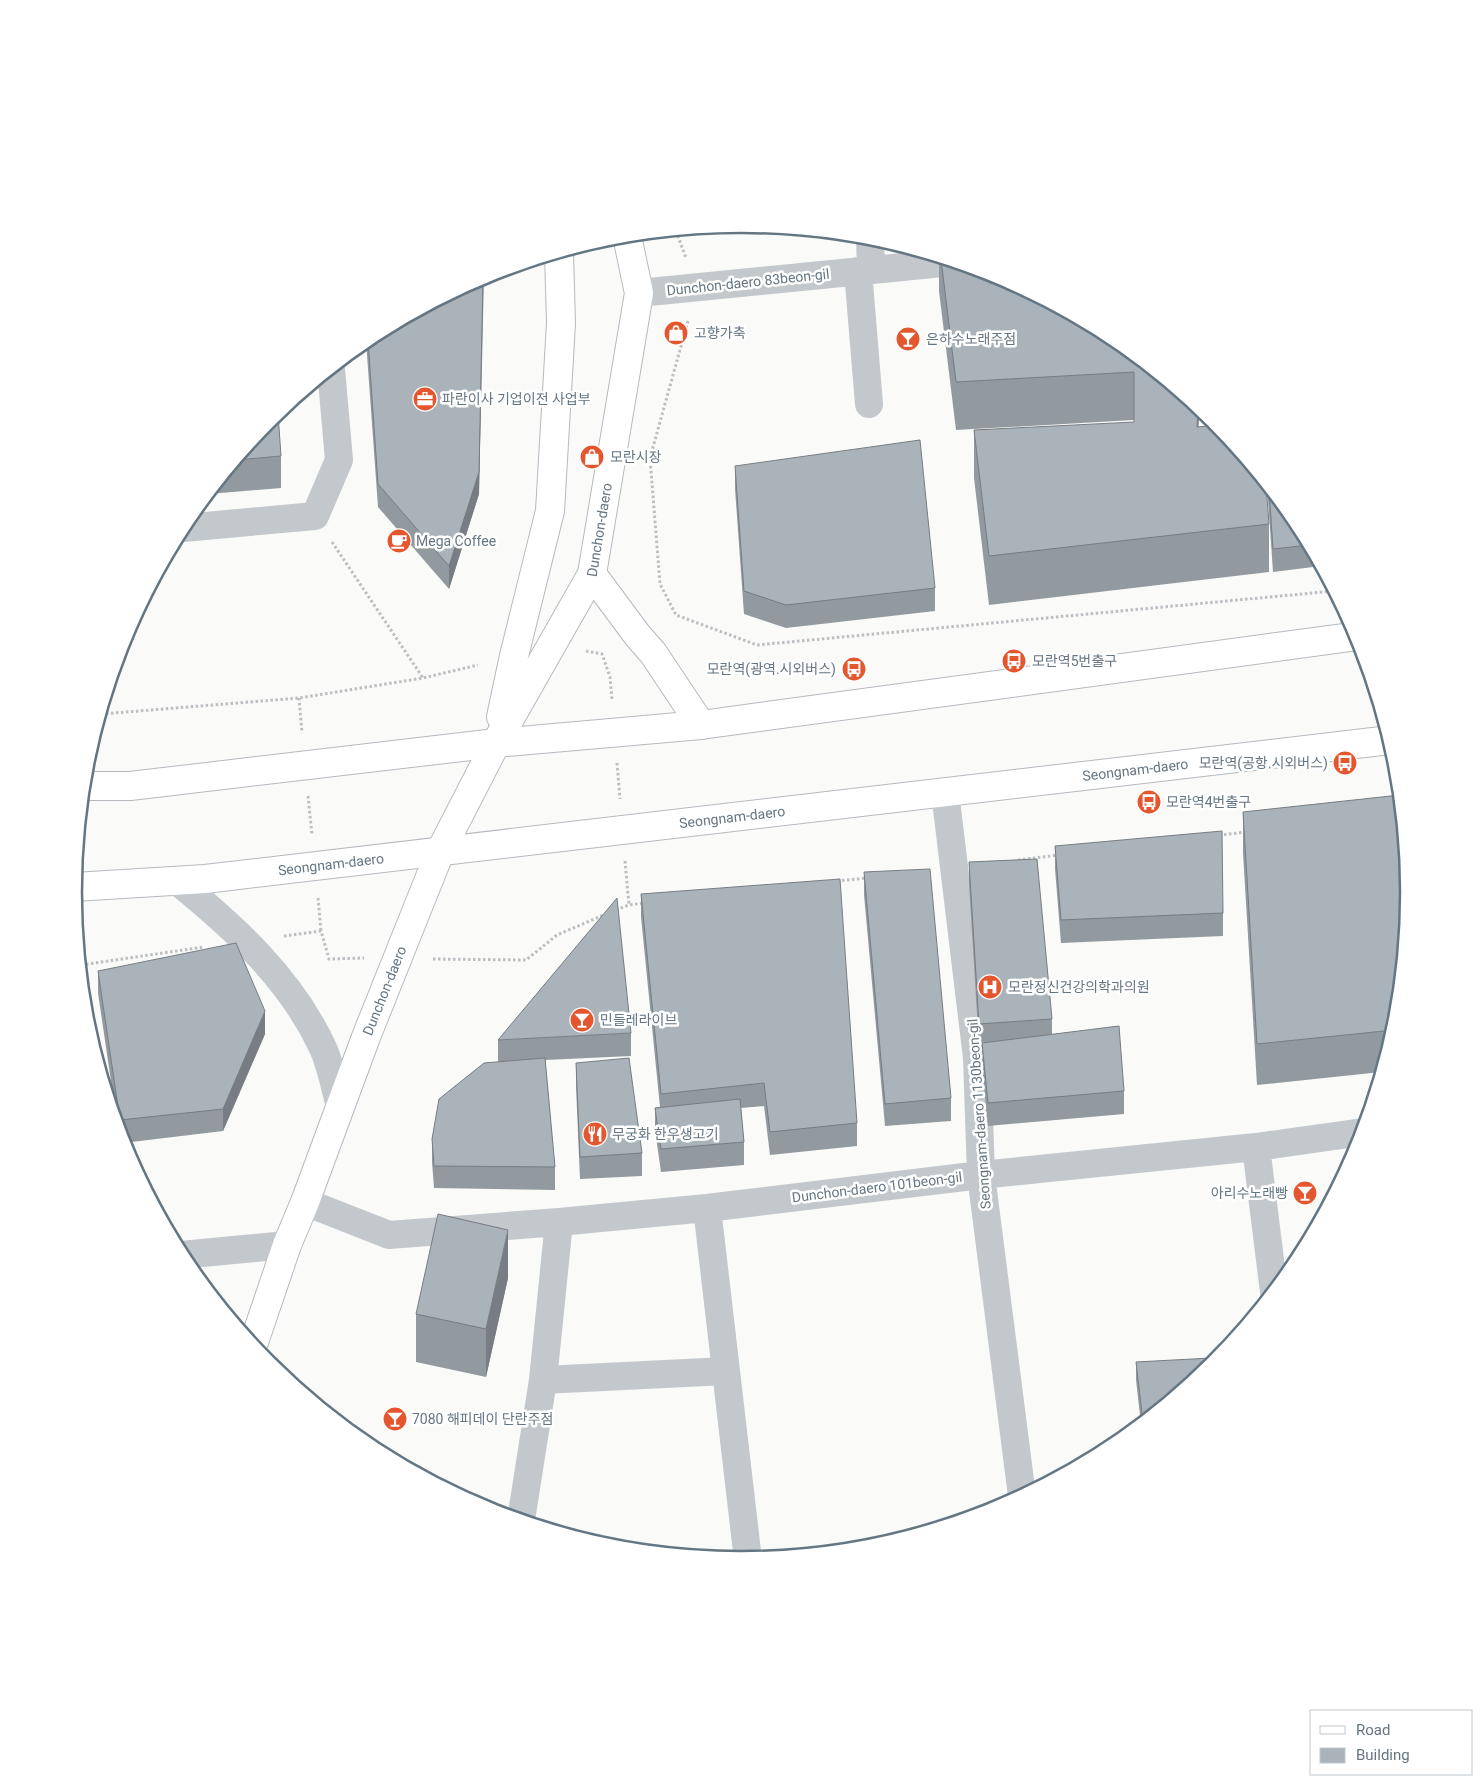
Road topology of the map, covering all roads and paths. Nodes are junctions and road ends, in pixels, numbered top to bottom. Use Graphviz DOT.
graph roads {
  1 [pos="678,237"];
  2 [pos="629,243"];
  3 [pos="869,246"];
  4 [pos="559,259"];
  5 [pos="937,263"];
  6 [pos="865,270"];
  7 [pos="697,287"];
  8 [pos="639,294"];
  9 [pos="333,376"];
  10 [pos="869,404"];
  11 [pos="315,516"];
  12 [pos="193,527"];
  13 [pos="592,574"];
  14 [pos="1328,592"];
  15 [pos="1349,637"];
  16 [pos="585,651"];
  17 [pos="299,698"];
  18 [pos="107,713"];
  19 [pos="701,725"];
  20 [pos="615,733"];
  21 [pos="1382,741"];
  22 [pos="496,743"];
  23 [pos="305,766"];
  24 [pos="94,772"];
  25 [pos="91,786"];
  26 [pos="130,786"];
  27 [pos="945,792"];
  28 [pos="623,831"];
  29 [pos="440,852"];
  30 [pos="315,866"];
  31 [pos="177,881"];
  32 [pos="82,887"];
  33 [pos="629,905"];
  34 [pos="321,931"];
  35 [pos="340,1107"];
  36 [pos="1355,1133"];
  37 [pos="1256,1147"];
  38 [pos="981,1175"];
  39 [pos="305,1202"];
  40 [pos="707,1208"];
  41 [pos="559,1222"];
  42 [pos="287,1245"];
  43 [pos="190,1253"];
  44 [pos="1273,1282"];
  45 [pos="255,1337"];
  46 [pos="726,1371"];
  47 [pos="543,1380"];
  48 [pos="1021,1489"];
  49 [pos="522,1514"];
  50 [pos="747,1552"];
  1 -- 7 [label="path"];
  2 -- 8 [label="main road, Dunchon-daero"];
  3 -- 6 [label="street"];
  4 -- 22 [label="main road, Dunchon-daero"];
  5 -- 6 [label="street, Dunchon-daero 83beon-gil"];
  6 -- 7 [label="street, Dunchon-daero 83beon-gil"];
  6 -- 10 [label="street"];
  7 -- 8 [label="street, Dunchon-daero 83beon-gil"];
  7 -- 14 [label="path"];
  8 -- 13 [label="main road, Dunchon-daero"];
  9 -- 11 [label="street"];
  11 -- 12 [label="street"];
  11 -- 17 [label="path"];
  13 -- 19 [label="main road"];
  13 -- 22 [label="main road, Dunchon-daero"];
  15 -- 19 [label="main road"];
  16 -- 20 [label="path"];
  17 -- 18 [label="path"];
  17 -- 23 [label="path"];
  19 -- 20 [label="main road"];
  20 -- 22 [label="main road"];
  20 -- 28 [label="path"];
  21 -- 27 [label="main road, Seongnam-daero"];
  22 -- 23 [label="main road"];
  22 -- 29 [label="main road, Dunchon-daero"];
  23 -- 26 [label="main road"];
  23 -- 30 [label="path"];
  24 -- 26 [label="main road"];
  25 -- 26 [label="main road"];
  27 -- 28 [label="main road, Seongnam-daero"];
  27 -- 38 [label="street, Seongnam-daero 1130beon-gil"];
  28 -- 29 [label="main road, Seongnam-daero"];
  28 -- 33 [label="path"];
  29 -- 30 [label="main road, Seongnam-daero"];
  29 -- 35 [label="main road, Dunchon-daero"];
  30 -- 31 [label="main road, Seongnam-daero"];
  30 -- 34 [label="path"];
  31 -- 32 [label="main road, Seongnam-daero"];
  31 -- 35 [label="street"];
  35 -- 39 [label="main road, Dunchon-daero"];
  36 -- 37 [label="street, Dunchon-daero 101beon-gil"];
  37 -- 38 [label="street, Dunchon-daero 101beon-gil"];
  37 -- 44 [label="street"];
  38 -- 40 [label="street, Dunchon-daero 101beon-gil"];
  38 -- 48 [label="street, Seongnam-daero 1130beon-gil"];
  39 -- 41 [label="street, Dunchon-daero 101beon-gil"];
  39 -- 42 [label="main road, Dunchon-daero"];
  40 -- 41 [label="street, Dunchon-daero 101beon-gil"];
  40 -- 46 [label="street"];
  41 -- 47 [label="street"];
  42 -- 43 [label="street"];
  42 -- 45 [label="main road, Dunchon-daero"];
  46 -- 47 [label="street"];
  46 -- 50 [label="street"];
  47 -- 49 [label="street"];
}
